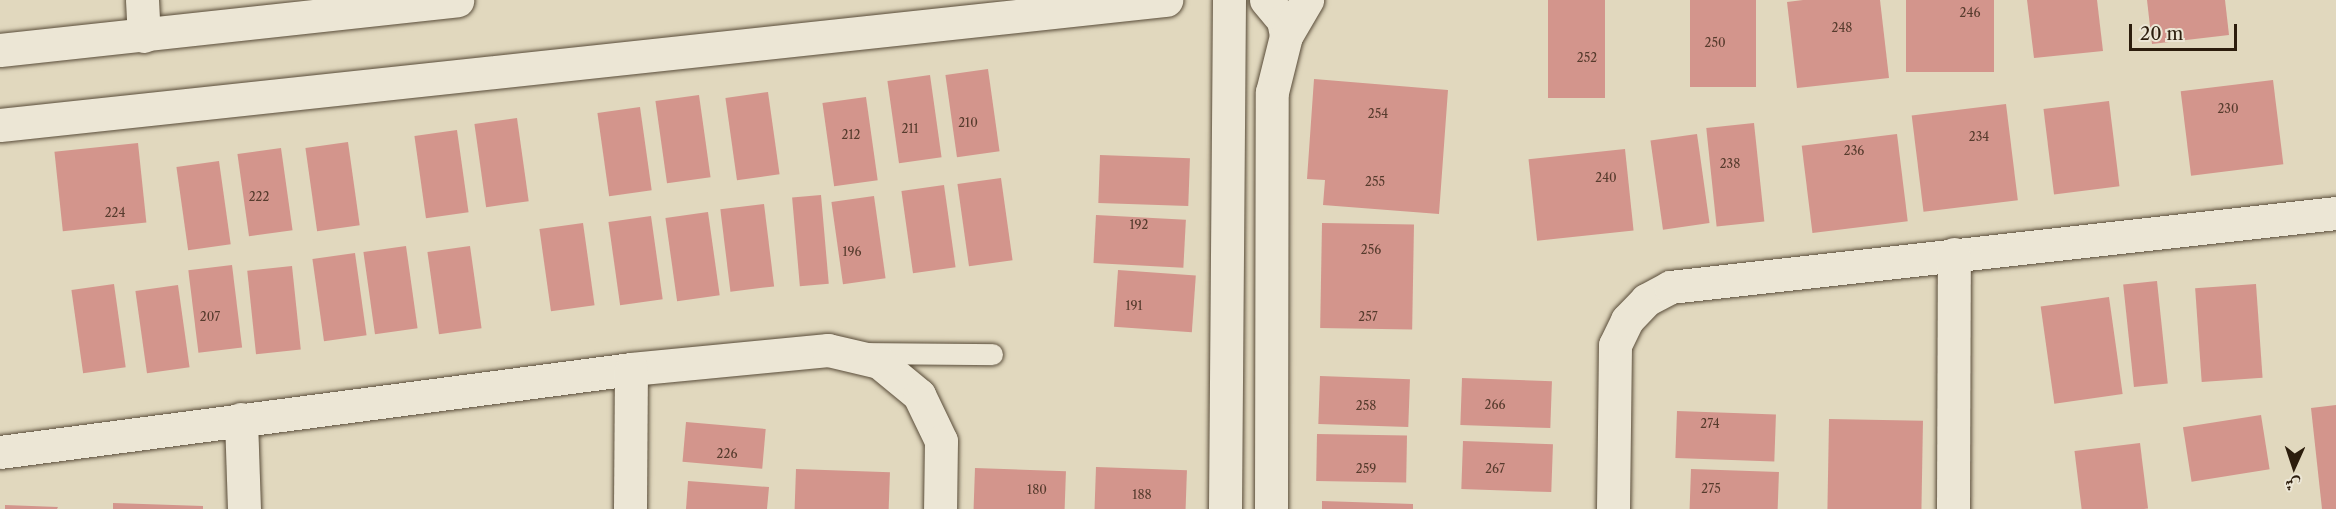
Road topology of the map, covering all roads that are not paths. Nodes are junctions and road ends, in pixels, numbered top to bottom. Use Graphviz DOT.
graph roads {
  1 [pos="142,0"];
  2 [pos="458,0"];
  3 [pos="1166,0"];
  4 [pos="1229,0"];
  5 [pos="1266,0"];
  6 [pos="1307,0"];
  7 [pos="144,36"];
  8 [pos="1286,36"];
  9 [pos="0,50"];
  10 [pos="0,125"];
  11 [pos="2336,213"];
  12 [pos="1954,254"];
  13 [pos="854,353"];
  14 [pos="992,354"];
  15 [pos="632,369"];
  16 [pos="241,419"];
  17 [pos="0,452"];
  18 [pos="244,509"];
  19 [pos="630,509"];
  20 [pos="940,509"];
  21 [pos="1225,509"];
  22 [pos="1271,509"];
  23 [pos="1613,509"];
  24 [pos="1953,509"];
  1 -- 7 [label="street"];
  2 -- 7 [label="street"];
  3 -- 10 [label="street"];
  4 -- 21 [label="street"];
  5 -- 8 [label="street"];
  6 -- 8 [label="street"];
  7 -- 9 [label="street"];
  8 -- 22 [label="street"];
  11 -- 12 [label="street"];
  12 -- 23 [label="street"];
  12 -- 24 [label="street"];
  13 -- 14 [label="lane"];
  13 -- 15 [label="street"];
  13 -- 20 [label="street"];
  15 -- 16 [label="street"];
  15 -- 19 [label="street"];
  16 -- 17 [label="street"];
  16 -- 18 [label="street"];
}
